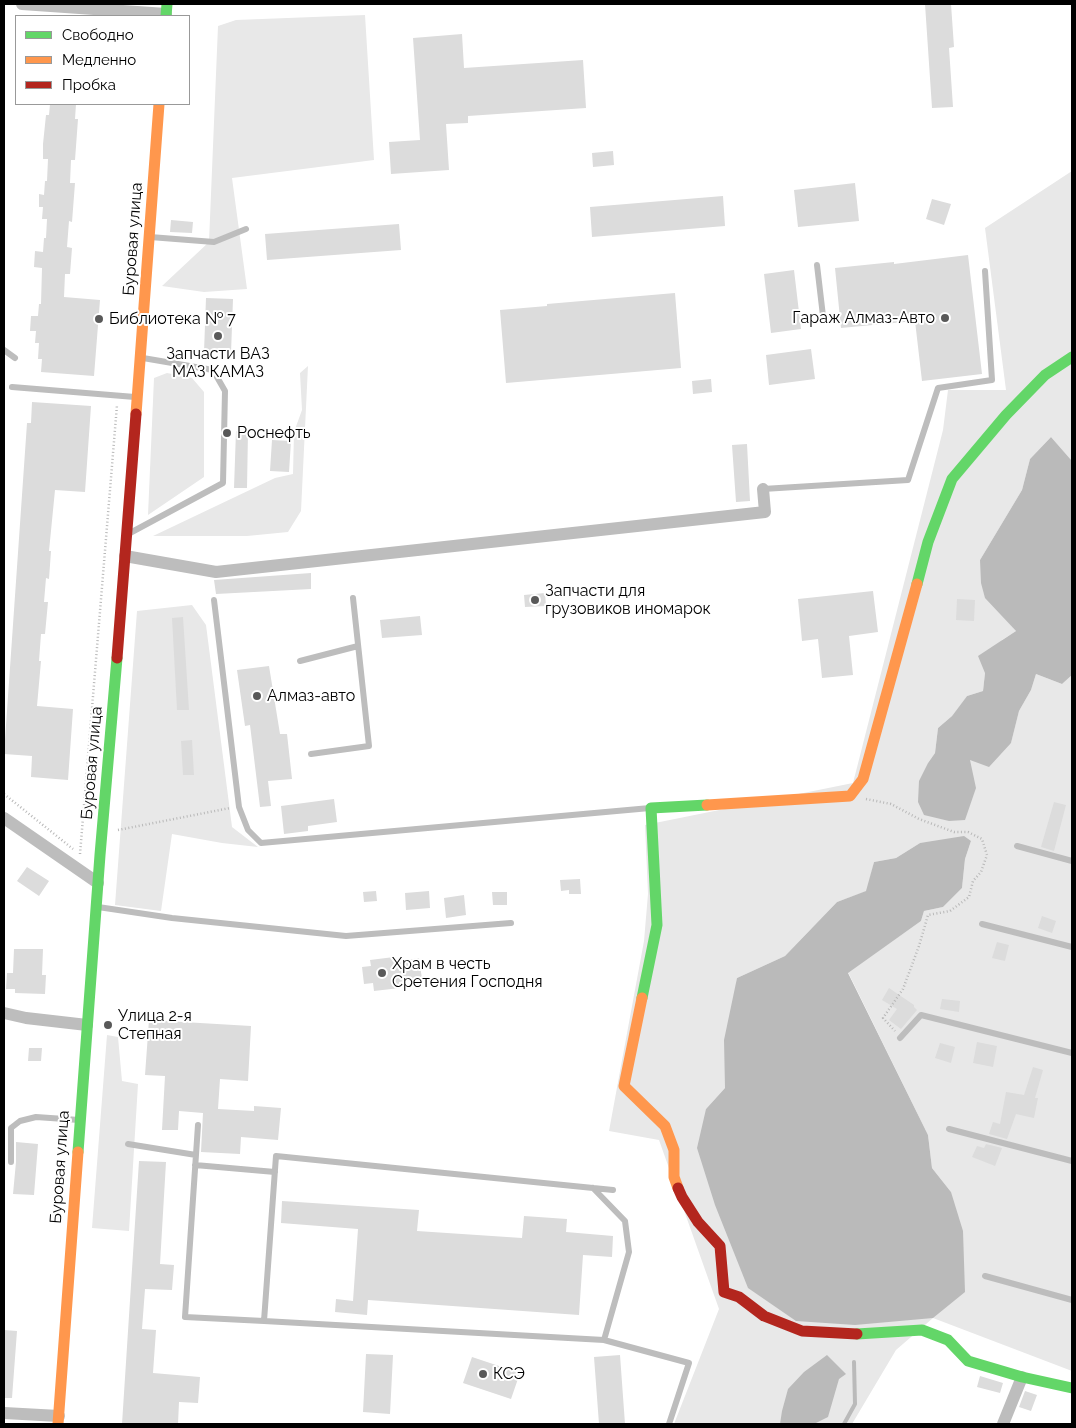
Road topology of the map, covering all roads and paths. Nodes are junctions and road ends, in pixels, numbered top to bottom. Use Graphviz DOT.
graph roads {
  1 [pos="22,4"];
  2 [pos="166,11"];
  3 [pos="159,105"];
  4 [pos="246,229"];
  5 [pos="149,236"];
  6 [pos="817,265"];
  7 [pos="985,271"];
  8 [pos="824,316"];
  9 [pos="4,350"];
  10 [pos="1072,357"];
  11 [pos="15,358"];
  12 [pos="140,358"];
  13 [pos="12,387"];
  14 [pos="118,396"];
  15 [pos="136,397"];
  16 [pos="763,489"];
  17 [pos="127,534"];
  18 [pos="125,556"];
  19 [pos="353,598"];
  20 [pos="214,600"];
  21 [pos="358,646"];
  22 [pos="300,661"];
  23 [pos="310,754"];
  24 [pos="4,794"];
  25 [pos="850,796"];
  26 [pos="239,806"];
  27 [pos="651,808"];
  28 [pos="4,818"];
  29 [pos="118,838"];
  30 [pos="1017,846"];
  31 [pos="80,854"];
  32 [pos="100,855"];
  33 [pos="1072,861"];
  34 [pos="98,883"];
  35 [pos="96,907"];
  36 [pos="510,923"];
  37 [pos="982,924"];
  38 [pos="1072,947"];
  39 [pos="4,1013"];
  40 [pos="87,1025"];
  41 [pos="900,1038"];
  42 [pos="1072,1053"];
  43 [pos="80,1120"];
  44 [pos="198,1125"];
  45 [pos="949,1129"];
  46 [pos="128,1144"];
  47 [pos="196,1155"];
  48 [pos="1072,1161"];
  49 [pos="11,1162"];
  50 [pos="195,1165"];
  51 [pos="275,1172"];
  52 [pos="593,1188"];
  53 [pos="613,1190"];
  54 [pos="985,1276"];
  55 [pos="1072,1300"];
  56 [pos="264,1321"];
  57 [pos="604,1340"];
  58 [pos="1022,1376"];
  59 [pos="1072,1388"];
  60 [pos="4,1413"];
  61 [pos="58,1420"];
  62 [pos="669,1424"];
  63 [pos="1003,1424"];
  1 -- 2 [label="street"];
  3 -- 5 [label="street, Буровая улица"];
  4 -- 5 [label="lane"];
  5 -- 12 [label="street, Буровая улица"];
  6 -- 8 [label="lane"];
  7 -- 16 [label="lane"];
  9 -- 11 [label="lane"];
  10 -- 25 [label="street"];
  12 -- 15 [label="street, Буровая улица"];
  12 -- 17 [label="lane"];
  13 -- 14 [label="lane"];
  14 -- 15 [label="lane"];
  14 -- 31 [label="path"];
  15 -- 17 [label="street, Буровая улица"];
  16 -- 18 [label="street"];
  17 -- 18 [label="street, Буровая улица"];
  18 -- 32 [label="street, Буровая улица"];
  19 -- 21 [label="lane"];
  20 -- 26 [label="lane"];
  21 -- 22 [label="lane"];
  21 -- 23 [label="lane"];
  24 -- 31 [label="path"];
  25 -- 27 [label="street"];
  25 -- 41 [label="path"];
  26 -- 27 [label="lane"];
  26 -- 29 [label="path"];
  27 -- 58 [label="street"];
  28 -- 34 [label="street"];
  30 -- 33 [label="lane"];
  31 -- 32 [label="path"];
  32 -- 34 [label="street, Буровая улица"];
  34 -- 35 [label="street, Буровая улица"];
  35 -- 36 [label="lane"];
  35 -- 40 [label="street, Буровая улица"];
  37 -- 38 [label="lane"];
  39 -- 40 [label="street"];
  40 -- 43 [label="street, Буровая улица"];
  41 -- 42 [label="lane"];
  43 -- 49 [label="lane"];
  43 -- 61 [label="street, Буровая улица"];
  44 -- 47 [label="lane"];
  45 -- 48 [label="lane"];
  46 -- 47 [label="lane"];
  47 -- 50 [label="lane"];
  50 -- 51 [label="lane"];
  50 -- 56 [label="lane"];
  51 -- 52 [label="lane"];
  51 -- 56 [label="lane"];
  52 -- 53 [label="lane"];
  52 -- 57 [label="lane"];
  54 -- 55 [label="lane"];
  56 -- 57 [label="lane"];
  57 -- 62 [label="lane"];
  58 -- 59 [label="street"];
  58 -- 63 [label="street"];
  60 -- 61 [label="street"];
}
